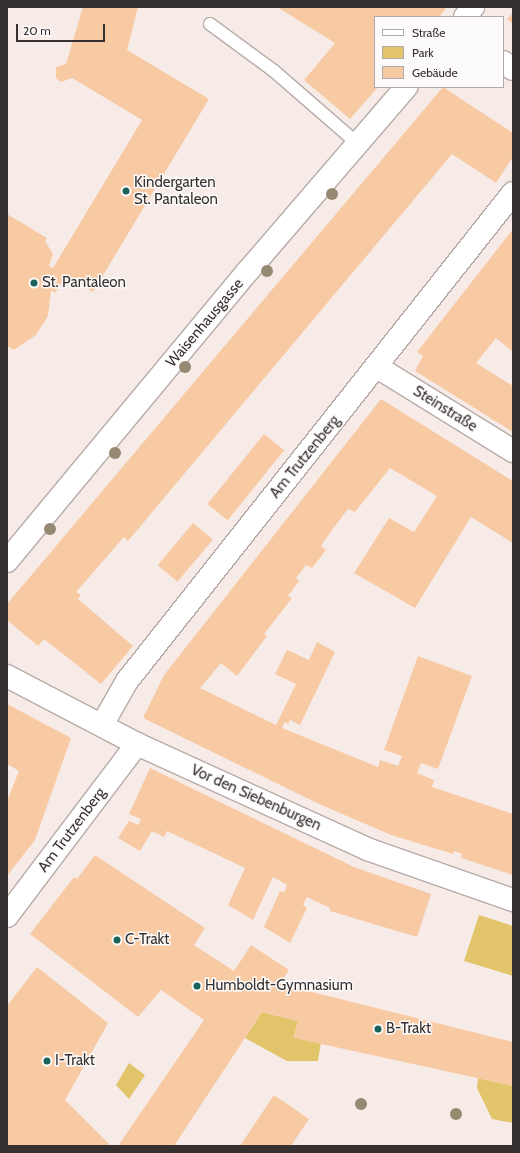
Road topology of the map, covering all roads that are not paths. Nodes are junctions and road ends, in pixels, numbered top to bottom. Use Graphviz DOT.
graph roads {
  1 [pos="474,7"];
  2 [pos="466,16"];
  3 [pos="210,24"];
  4 [pos="504,63"];
  5 [pos="513,69"];
  6 [pos="405,88"];
  7 [pos="358,144"];
  8 [pos="513,193"];
  9 [pos="377,367"];
  10 [pos="513,451"];
  11 [pos="7,562"];
  12 [pos="7,676"];
  13 [pos="102,725"];
  14 [pos="137,744"];
  15 [pos="513,900"];
  16 [pos="7,916"];
  1 -- 2 [label="street"];
  3 -- 7 [label="lane"];
  4 -- 5 [label="street"];
  6 -- 7 [label="street, Waisenhausgasse"];
  7 -- 11 [label="street, Waisenhausgasse"];
  8 -- 9 [label="street, Am Trutzenberg"];
  9 -- 10 [label="street, Steinstraße"];
  9 -- 13 [label="street, Am Trutzenberg"];
  12 -- 13 [label="street, Vor den Siebenburgen"];
  13 -- 14 [label="street, Vor den Siebenburgen"];
  14 -- 15 [label="street, Vor den Siebenburgen"];
  14 -- 16 [label="street, Am Trutzenberg"];
}
